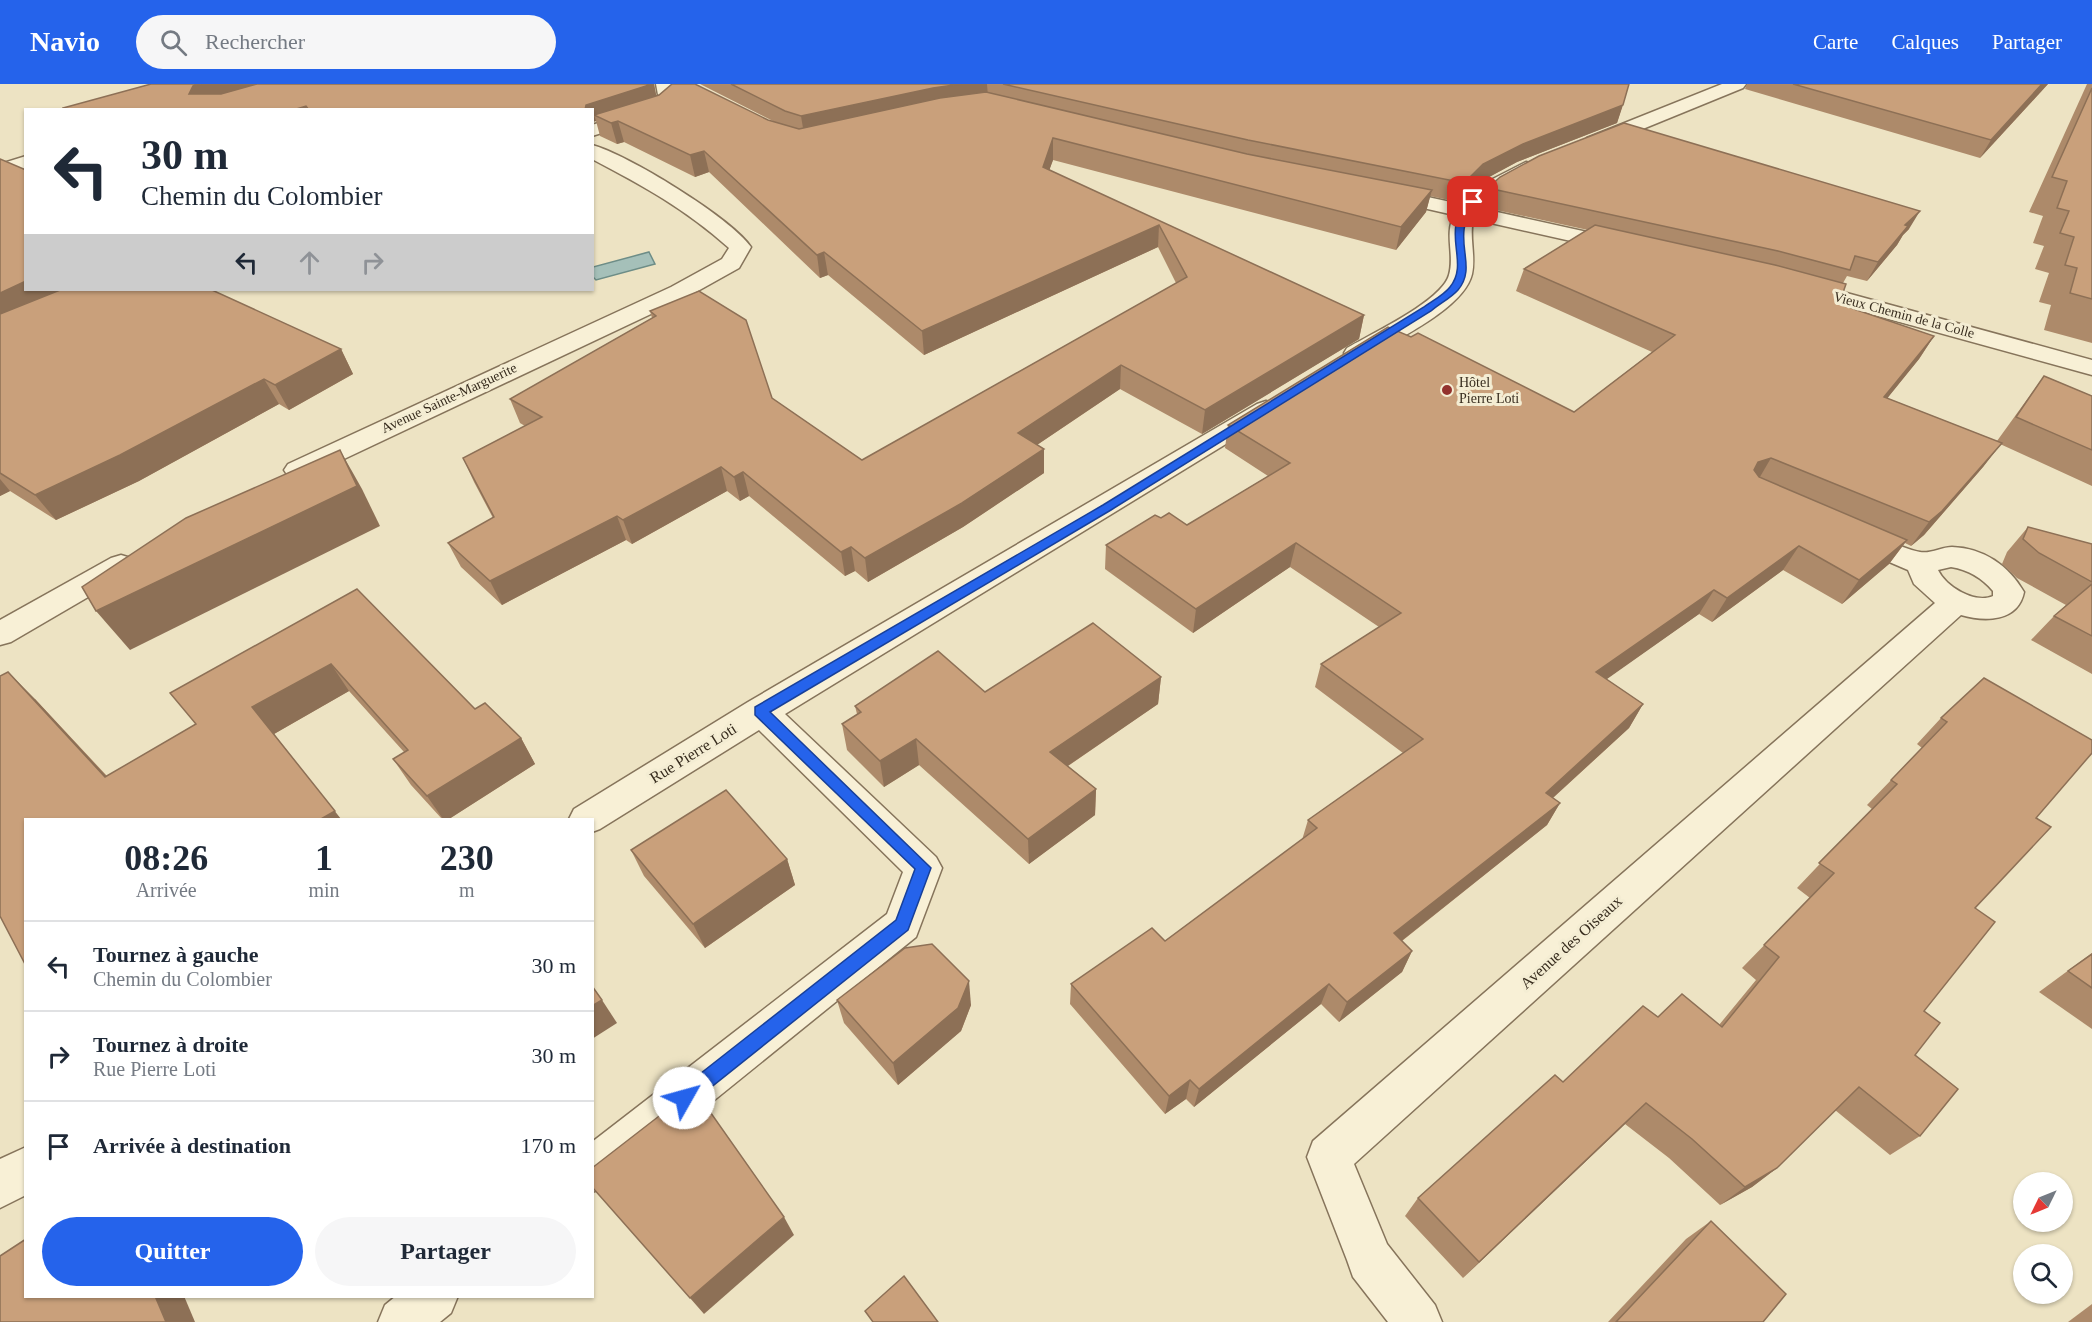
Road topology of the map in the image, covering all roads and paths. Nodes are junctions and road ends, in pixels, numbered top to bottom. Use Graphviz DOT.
graph roads {
  1 [pos="666,84"];
  2 [pos="1737,84"];
  3 [pos="594,130"];
  4 [pos="1576,149"];
  5 [pos="594,152"];
  6 [pos="1545,160"];
  7 [pos="24,163"];
  8 [pos="0,170"];
  9 [pos="1362,190"];
  10 [pos="1464,211"];
  11 [pos="1642,251"];
  12 [pos="1779,282"];
  13 [pos="1334,367"];
  14 [pos="2092,368"];
  15 [pos="1285,397"];
  16 [pos="273,482"];
  17 [pos="1830,525"];
  18 [pos="138,555"];
  19 [pos="1925,566"];
  20 [pos="1956,602"];
  21 [pos="0,634"];
  22 [pos="760,711"];
  23 [pos="589,818"];
  24 [pos="594,1168"];
  25 [pos="24,1170"];
  26 [pos="0,1185"];
  27 [pos="432,1298"];
  28 [pos="402,1322"];
  29 [pos="1418,1322"];
  1 -- 3 [label="street"];
  2 -- 4 [label="street"];
  5 -- 16 [label="street, Avenue Sainte-Marguerite"];
  6 -- 10 [label="street"];
  7 -- 8 [label="street"];
  9 -- 10 [label="street"];
  10 -- 11 [label="street"];
  10 -- 13 [label="street"];
  12 -- 14 [label="street, Vieux Chemin de la Colle"];
  15 -- 22 [label="street, Rue Pierre Loti"];
  17 -- 19 [label="street"];
  18 -- 21 [label="street"];
  19 -- 20 [label="street"];
  19 -- 20 [label="street"];
  20 -- 29 [label="street, Avenue des Oiseaux"];
  22 -- 23 [label="street, Rue Pierre Loti"];
  22 -- 24 [label="street"];
  25 -- 26 [label="street"];
  27 -- 28 [label="street"];
}
